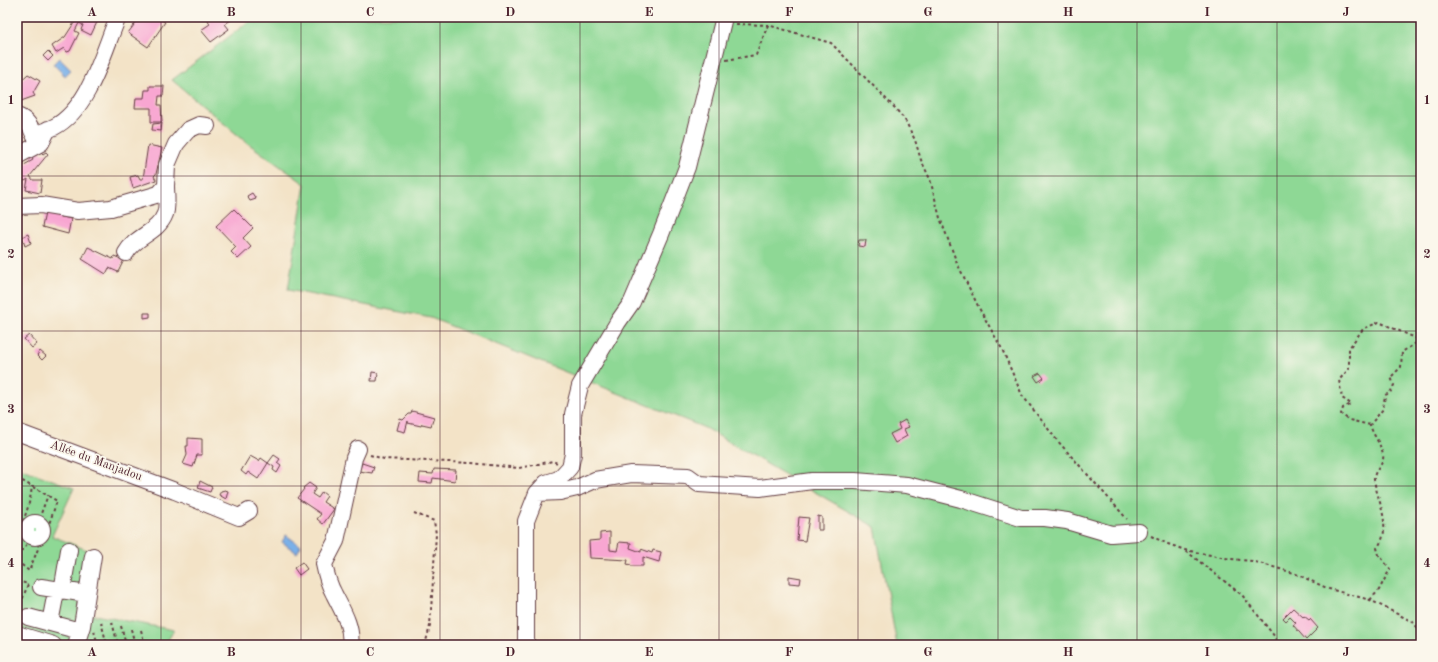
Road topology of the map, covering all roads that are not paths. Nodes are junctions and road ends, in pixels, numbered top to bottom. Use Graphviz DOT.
graph roads {
  1 [pos="118,17"];
  2 [pos="724,20"];
  3 [pos="17,116"];
  4 [pos="207,126"];
  5 [pos="48,130"];
  6 [pos="17,156"];
  7 [pos="166,186"];
  8 [pos="17,206"];
  9 [pos="126,253"];
  10 [pos="17,432"];
  11 [pos="358,450"];
  12 [pos="537,493"];
  13 [pos="249,511"];
  14 [pos="1139,532"];
  15 [pos="69,550"];
  16 [pos="93,556"];
  17 [pos="41,587"];
  18 [pos="58,594"];
  19 [pos="87,594"];
  20 [pos="24,614"];
  21 [pos="50,623"];
  22 [pos="17,634"];
  23 [pos="83,634"];
  24 [pos="53,645"];
  25 [pos="350,645"];
  26 [pos="526,645"];
  1 -- 5 [label="street"];
  2 -- 12 [label="street"];
  3 -- 5 [label="street"];
  4 -- 7 [label="street"];
  5 -- 6 [label="street"];
  7 -- 8 [label="street"];
  7 -- 9 [label="street"];
  10 -- 13 [label="street, Allée du Manjadou"];
  11 -- 25 [label="street"];
  12 -- 14 [label="street"];
  12 -- 26 [label="street"];
  15 -- 18 [label="street"];
  16 -- 19 [label="street"];
  17 -- 18 [label="street"];
  18 -- 19 [label="street"];
  18 -- 21 [label="street"];
  19 -- 23 [label="street"];
  20 -- 21 [label="street"];
  21 -- 23 [label="street"];
  22 -- 24 [label="street"];
}
